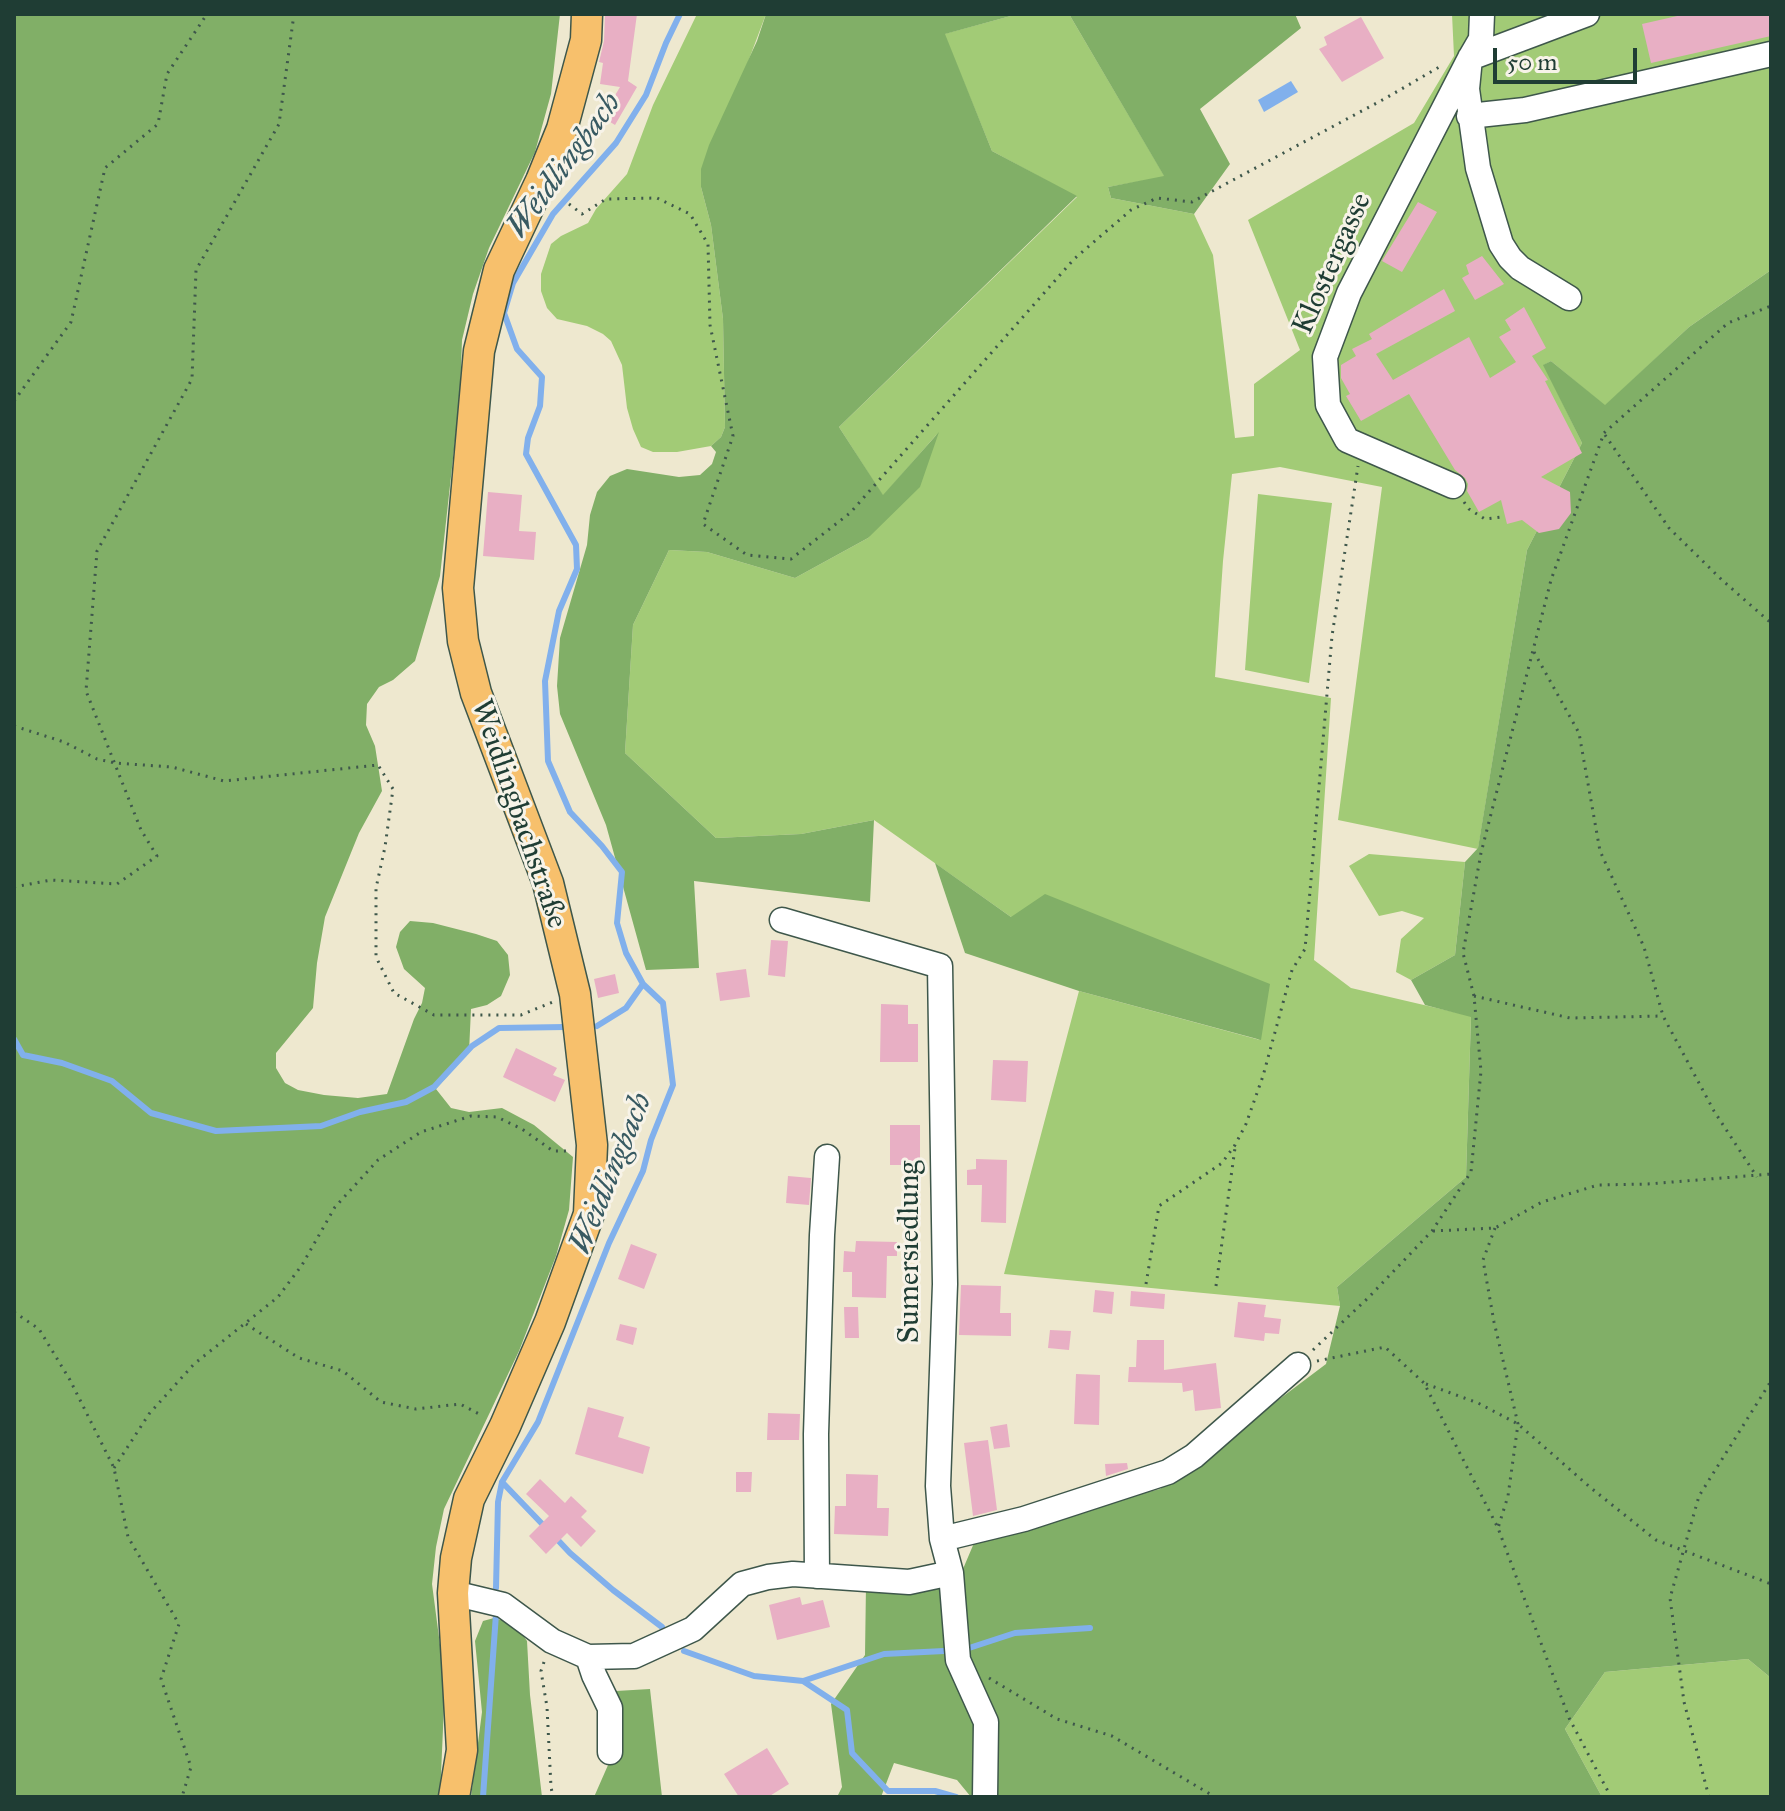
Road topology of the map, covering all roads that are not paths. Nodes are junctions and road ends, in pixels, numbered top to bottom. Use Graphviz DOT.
graph roads {
  1 [pos="587,14"];
  2 [pos="1482,14"];
  3 [pos="1587,14"];
  4 [pos="1771,54"];
  5 [pos="1465,67"];
  6 [pos="1469,116"];
  7 [pos="1569,298"];
  8 [pos="1453,486"];
  9 [pos="782,920"];
  10 [pos="827,1157"];
  11 [pos="1298,1365"];
  12 [pos="942,1539"];
  13 [pos="951,1573"];
  14 [pos="817,1576"];
  15 [pos="453,1593"];
  16 [pos="588,1657"];
  17 [pos="610,1752"];
  18 [pos="454,1797"];
  19 [pos="985,1797"];
  1 -- 15 [label="main road, Weidlingbachstraße"];
  2 -- 5 [label="street, Klostergasse"];
  3 -- 5 [label="street"];
  4 -- 6 [label="street"];
  5 -- 6 [label="street"];
  5 -- 8 [label="street, Klostergasse"];
  6 -- 7 [label="street"];
  9 -- 12 [label="street, Sumersiedlung"];
  10 -- 14 [label="street"];
  11 -- 12 [label="street"];
  12 -- 13 [label="street, Sumersiedlung"];
  13 -- 14 [label="street"];
  13 -- 19 [label="street, Sumersiedlung"];
  14 -- 16 [label="street"];
  15 -- 16 [label="street"];
  15 -- 18 [label="main road, Weidlingbachstraße"];
  16 -- 17 [label="street"];
}
